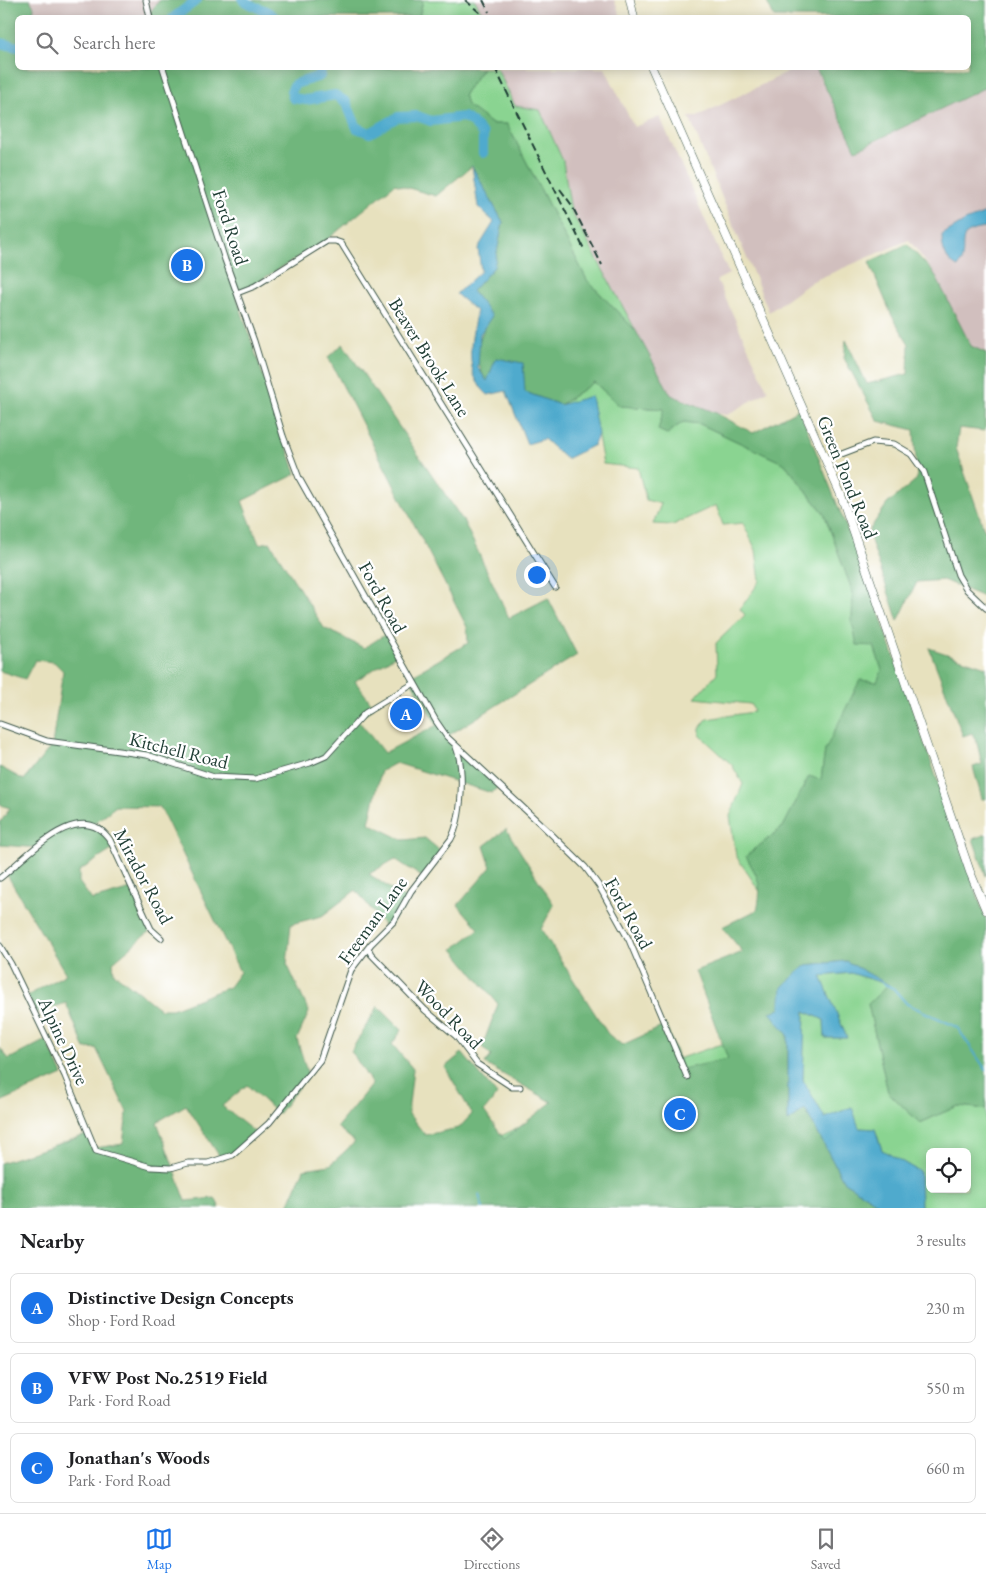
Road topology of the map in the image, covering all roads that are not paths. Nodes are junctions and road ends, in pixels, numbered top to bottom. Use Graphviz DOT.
graph roads {
  1 [pos="146,0"];
  2 [pos="630,0"];
  3 [pos="149,15"];
  4 [pos="633,15"];
  5 [pos="164,70"];
  6 [pos="653,70"];
  7 [pos="237,293"];
  8 [pos="826,460"];
  9 [pos="555,587"];
  10 [pos="986,608"];
  11 [pos="413,684"];
  12 [pos="0,724"];
  13 [pos="455,744"];
  14 [pos="0,878"];
  15 [pos="986,910"];
  16 [pos="161,938"];
  17 [pos="0,946"];
  18 [pos="368,948"];
  19 [pos="687,1077"];
  20 [pos="520,1087"];
  21 [pos="96,1151"];
  1 -- 3 [label="street"];
  2 -- 4 [label="main road"];
  5 -- 7 [label="street, Ford Road"];
  6 -- 8 [label="main road, Green Pond Road"];
  7 -- 9 [label="street, Beaver Brook Lane"];
  7 -- 11 [label="street, Ford Road"];
  8 -- 10 [label="street"];
  8 -- 15 [label="main road, Green Pond Road"];
  11 -- 12 [label="street, Kitchell Road"];
  11 -- 13 [label="street, Ford Road"];
  13 -- 18 [label="street, Freeman Lane"];
  13 -- 19 [label="street, Ford Road"];
  14 -- 16 [label="street, Mirador Road"];
  17 -- 21 [label="street, Alpine Drive"];
  18 -- 20 [label="street, Wood Road"];
  18 -- 21 [label="street, Freeman Lane"];
}
